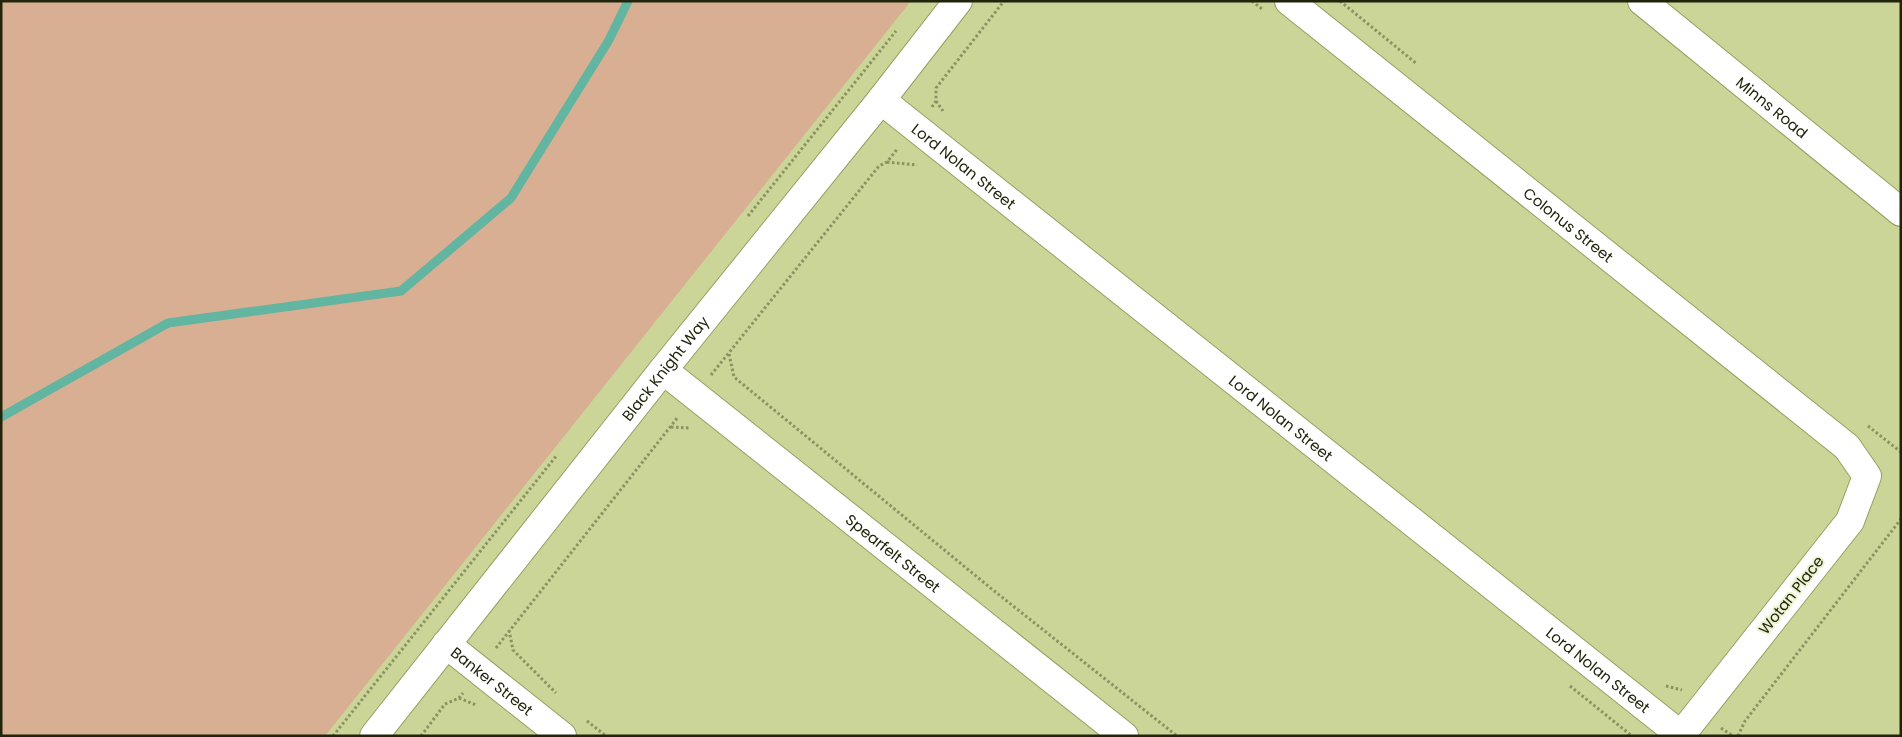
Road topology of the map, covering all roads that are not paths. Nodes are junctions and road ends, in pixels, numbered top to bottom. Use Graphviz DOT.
graph roads {
  1 [pos="958,1"];
  2 [pos="1642,1"];
  3 [pos="1278,7"];
  4 [pos="881,100"];
  5 [pos="1901,212"];
  6 [pos="663,370"];
  7 [pos="1847,446"];
  8 [pos="446,644"];
  9 [pos="374,736"];
  10 [pos="562,736"];
  11 [pos="1124,736"];
  12 [pos="1681,736"];
  1 -- 4 [label="street, Black Knight Way"];
  2 -- 5 [label="street, Minns Road"];
  3 -- 7 [label="street, Colonus Street"];
  4 -- 6 [label="street, Black Knight Way"];
  4 -- 12 [label="street, Lord Nolan Street"];
  6 -- 8 [label="street, Black Knight Way"];
  6 -- 11 [label="street, Spearfelt Street"];
  7 -- 12 [label="street, Wotan Place"];
  8 -- 9 [label="street, Black Knight Way"];
  8 -- 10 [label="street, Banker Street"];
}
